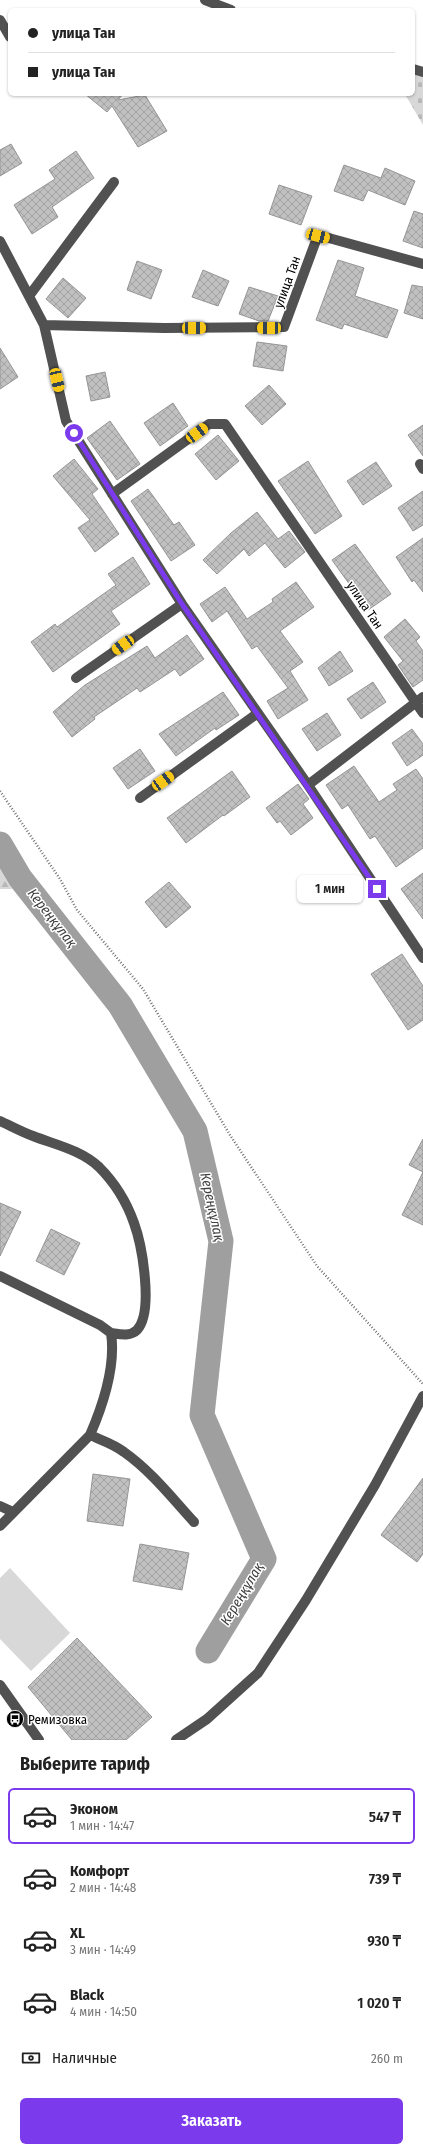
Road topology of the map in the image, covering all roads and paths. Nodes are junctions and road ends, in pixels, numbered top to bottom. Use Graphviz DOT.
graph roads {
  1 [pos="205,0"];
  2 [pos="226,8"];
  3 [pos="0,20"];
  4 [pos="8,34"];
  5 [pos="114,182"];
  6 [pos="0,241"];
  7 [pos="423,264"];
  8 [pos="29,296"];
  9 [pos="44,325"];
  10 [pos="112,494"];
  11 [pos="182,604"];
  12 [pos="76,678"];
  13 [pos="419,700"];
  14 [pos="258,713"];
  15 [pos="423,713"];
  16 [pos="308,785"];
  17 [pos="0,791"];
  18 [pos="140,798"];
  19 [pos="423,958"];
  20 [pos="0,1121"];
  21 [pos="0,1276"];
  22 [pos="110,1333"];
  23 [pos="423,1384"];
  24 [pos="423,1396"];
  25 [pos="90,1435"];
  26 [pos="0,1506"];
  27 [pos="13,1512"];
  28 [pos="194,1522"];
  29 [pos="0,1526"];
  30 [pos="2,1690"];
  31 [pos="39,1740"];
  32 [pos="176,1740"];
  1 -- 2 [label="street"];
  3 -- 4 [label="street"];
  5 -- 8 [label="street"];
  6 -- 8 [label="street"];
  7 -- 9 [label="street, улица Тан"];
  8 -- 9 [label="street"];
  9 -- 10 [label="street"];
  10 -- 11 [label="street"];
  10 -- 13 [label="street, улица Тан"];
  11 -- 12 [label="street"];
  11 -- 14 [label="street"];
  13 -- 15 [label="street, улица Тан"];
  13 -- 16 [label="street"];
  14 -- 16 [label="street"];
  14 -- 18 [label="street"];
  16 -- 19 [label="street"];
  17 -- 23 [label="path"];
  20 -- 22 [label="street"];
  21 -- 22 [label="street"];
  22 -- 25 [label="street"];
  24 -- 32 [label="street"];
  25 -- 27 [label="street"];
  25 -- 28 [label="street"];
  26 -- 27 [label="street"];
  27 -- 29 [label="street"];
  30 -- 31 [label="street"];
}
